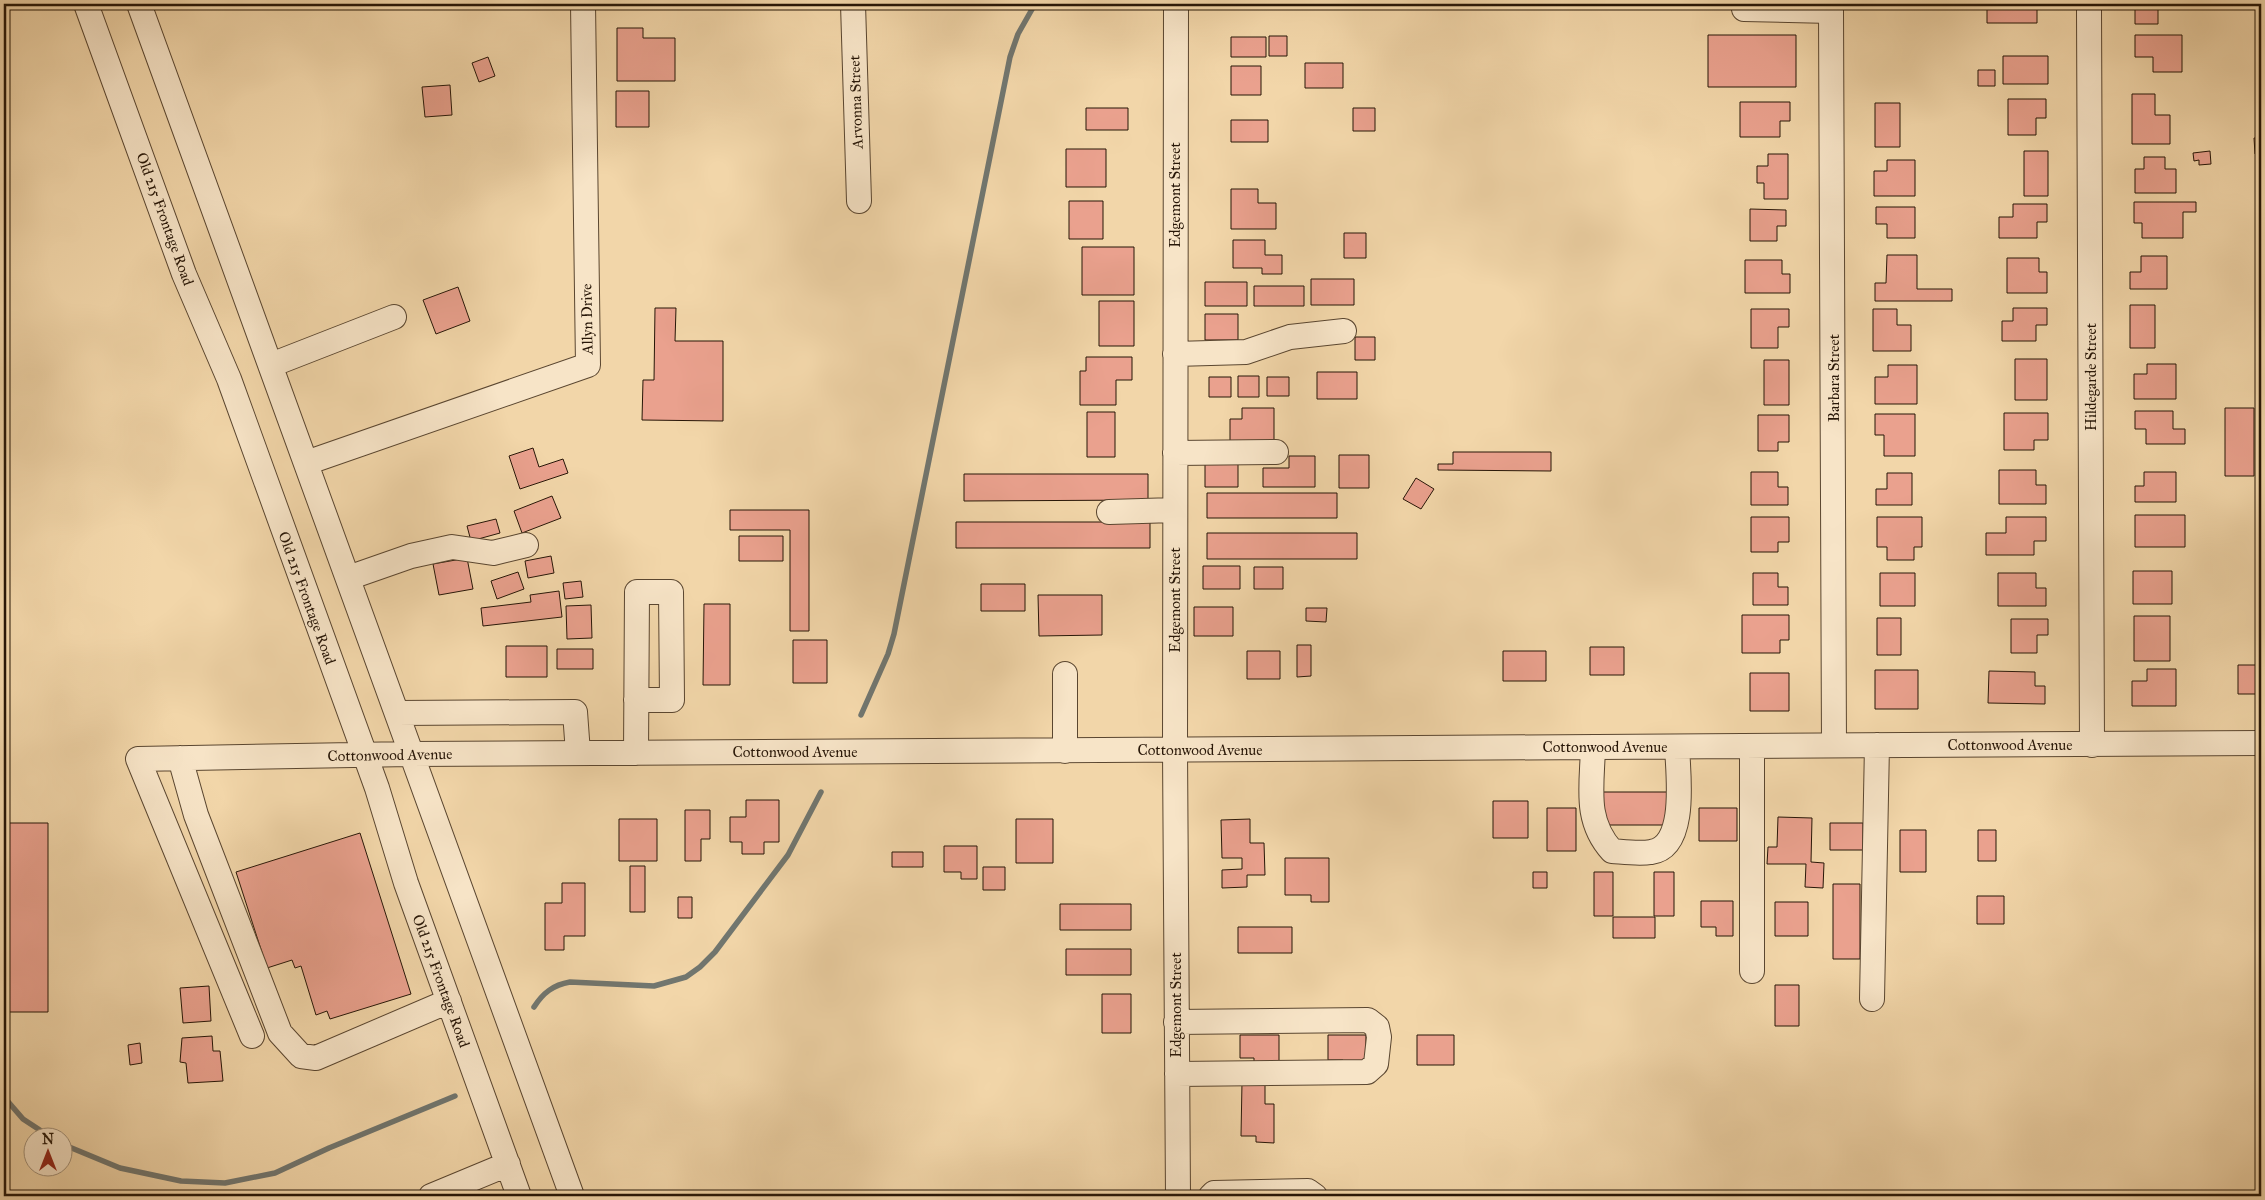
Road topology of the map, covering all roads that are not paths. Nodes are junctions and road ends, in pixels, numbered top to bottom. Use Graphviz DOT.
graph roads {
  1 [pos="86,4"];
  2 [pos="139,4"];
  3 [pos="584,4"];
  4 [pos="853,4"];
  5 [pos="1176,4"];
  6 [pos="1744,9"];
  7 [pos="2089,9"];
  8 [pos="859,201"];
  9 [pos="394,317"];
  10 [pos="1344,331"];
  11 [pos="1175,354"];
  12 [pos="270,365"];
  13 [pos="1276,452"];
  14 [pos="1175,453"];
  15 [pos="306,463"];
  16 [pos="1175,510"];
  17 [pos="1109,512"];
  18 [pos="526,545"];
  19 [pos="348,578"];
  20 [pos="1065,674"];
  21 [pos="636,700"];
  22 [pos="397,713"];
  23 [pos="2261,743"];
  24 [pos="1834,745"];
  25 [pos="1877,745"];
  26 [pos="2092,745"];
  27 [pos="1752,746"];
  28 [pos="1593,747"];
  29 [pos="1677,747"];
  30 [pos="1175,750"];
  31 [pos="1065,751"];
  32 [pos="578,753"];
  33 [pos="636,753"];
  34 [pos="410,754"];
  35 [pos="364,756"];
  36 [pos="180,758"];
  37 [pos="1752,971"];
  38 [pos="1872,999"];
  39 [pos="449,1002"];
  40 [pos="1176,1022"];
  41 [pos="252,1036"];
  42 [pos="1177,1074"];
  43 [pos="508,1164"];
  44 [pos="431,1196"];
  45 [pos="519,1196"];
  46 [pos="572,1196"];
  47 [pos="1178,1196"];
  48 [pos="1211,1196"];
  49 [pos="1315,1196"];
  1 -- 35 [label="street, Old 215 Frontage Road"];
  2 -- 12 [label="street"];
  3 -- 15 [label="street, Allyn Drive"];
  4 -- 8 [label="street, Arvonna Street"];
  5 -- 11 [label="street, Edgemont Street"];
  6 -- 24 [label="street, Barbara Street"];
  7 -- 26 [label="street, Hildegarde Street"];
  9 -- 12 [label="street"];
  10 -- 11 [label="street"];
  11 -- 14 [label="street, Edgemont Street"];
  12 -- 15 [label="street"];
  13 -- 14 [label="street"];
  14 -- 16 [label="street, Edgemont Street"];
  15 -- 19 [label="street"];
  16 -- 17 [label="street"];
  16 -- 30 [label="street, Edgemont Street"];
  18 -- 19 [label="street"];
  19 -- 22 [label="street"];
  20 -- 31 [label="street"];
  21 -- 33 [label="street"];
  22 -- 32 [label="street"];
  22 -- 34 [label="street"];
  23 -- 26 [label="street, Cottonwood Avenue"];
  24 -- 25 [label="street, Cottonwood Avenue"];
  24 -- 27 [label="street, Cottonwood Avenue"];
  25 -- 26 [label="street, Cottonwood Avenue"];
  25 -- 38 [label="street"];
  27 -- 29 [label="street, Cottonwood Avenue"];
  27 -- 37 [label="street"];
  28 -- 29 [label="street, Cottonwood Avenue"];
  28 -- 29 [label="street"];
  28 -- 30 [label="street, Cottonwood Avenue"];
  30 -- 31 [label="street, Cottonwood Avenue"];
  30 -- 40 [label="street, Edgemont Street"];
  31 -- 33 [label="street, Cottonwood Avenue"];
  32 -- 33 [label="street, Cottonwood Avenue"];
  32 -- 34 [label="street, Cottonwood Avenue"];
  34 -- 35 [label="street, Cottonwood Avenue"];
  34 -- 46 [label="street"];
  35 -- 36 [label="street, Cottonwood Avenue"];
  35 -- 39 [label="street, Old 215 Frontage Road"];
  36 -- 39 [label="street"];
  36 -- 41 [label="street, Cottonwood Avenue"];
  39 -- 43 [label="street, Old 215 Frontage Road"];
  40 -- 42 [label="street, Edgemont Street"];
  40 -- 42 [label="street"];
  42 -- 47 [label="street, Edgemont Street"];
  43 -- 44 [label="street"];
  43 -- 45 [label="street, Old 215 Frontage Road"];
  48 -- 49 [label="street"];
}
